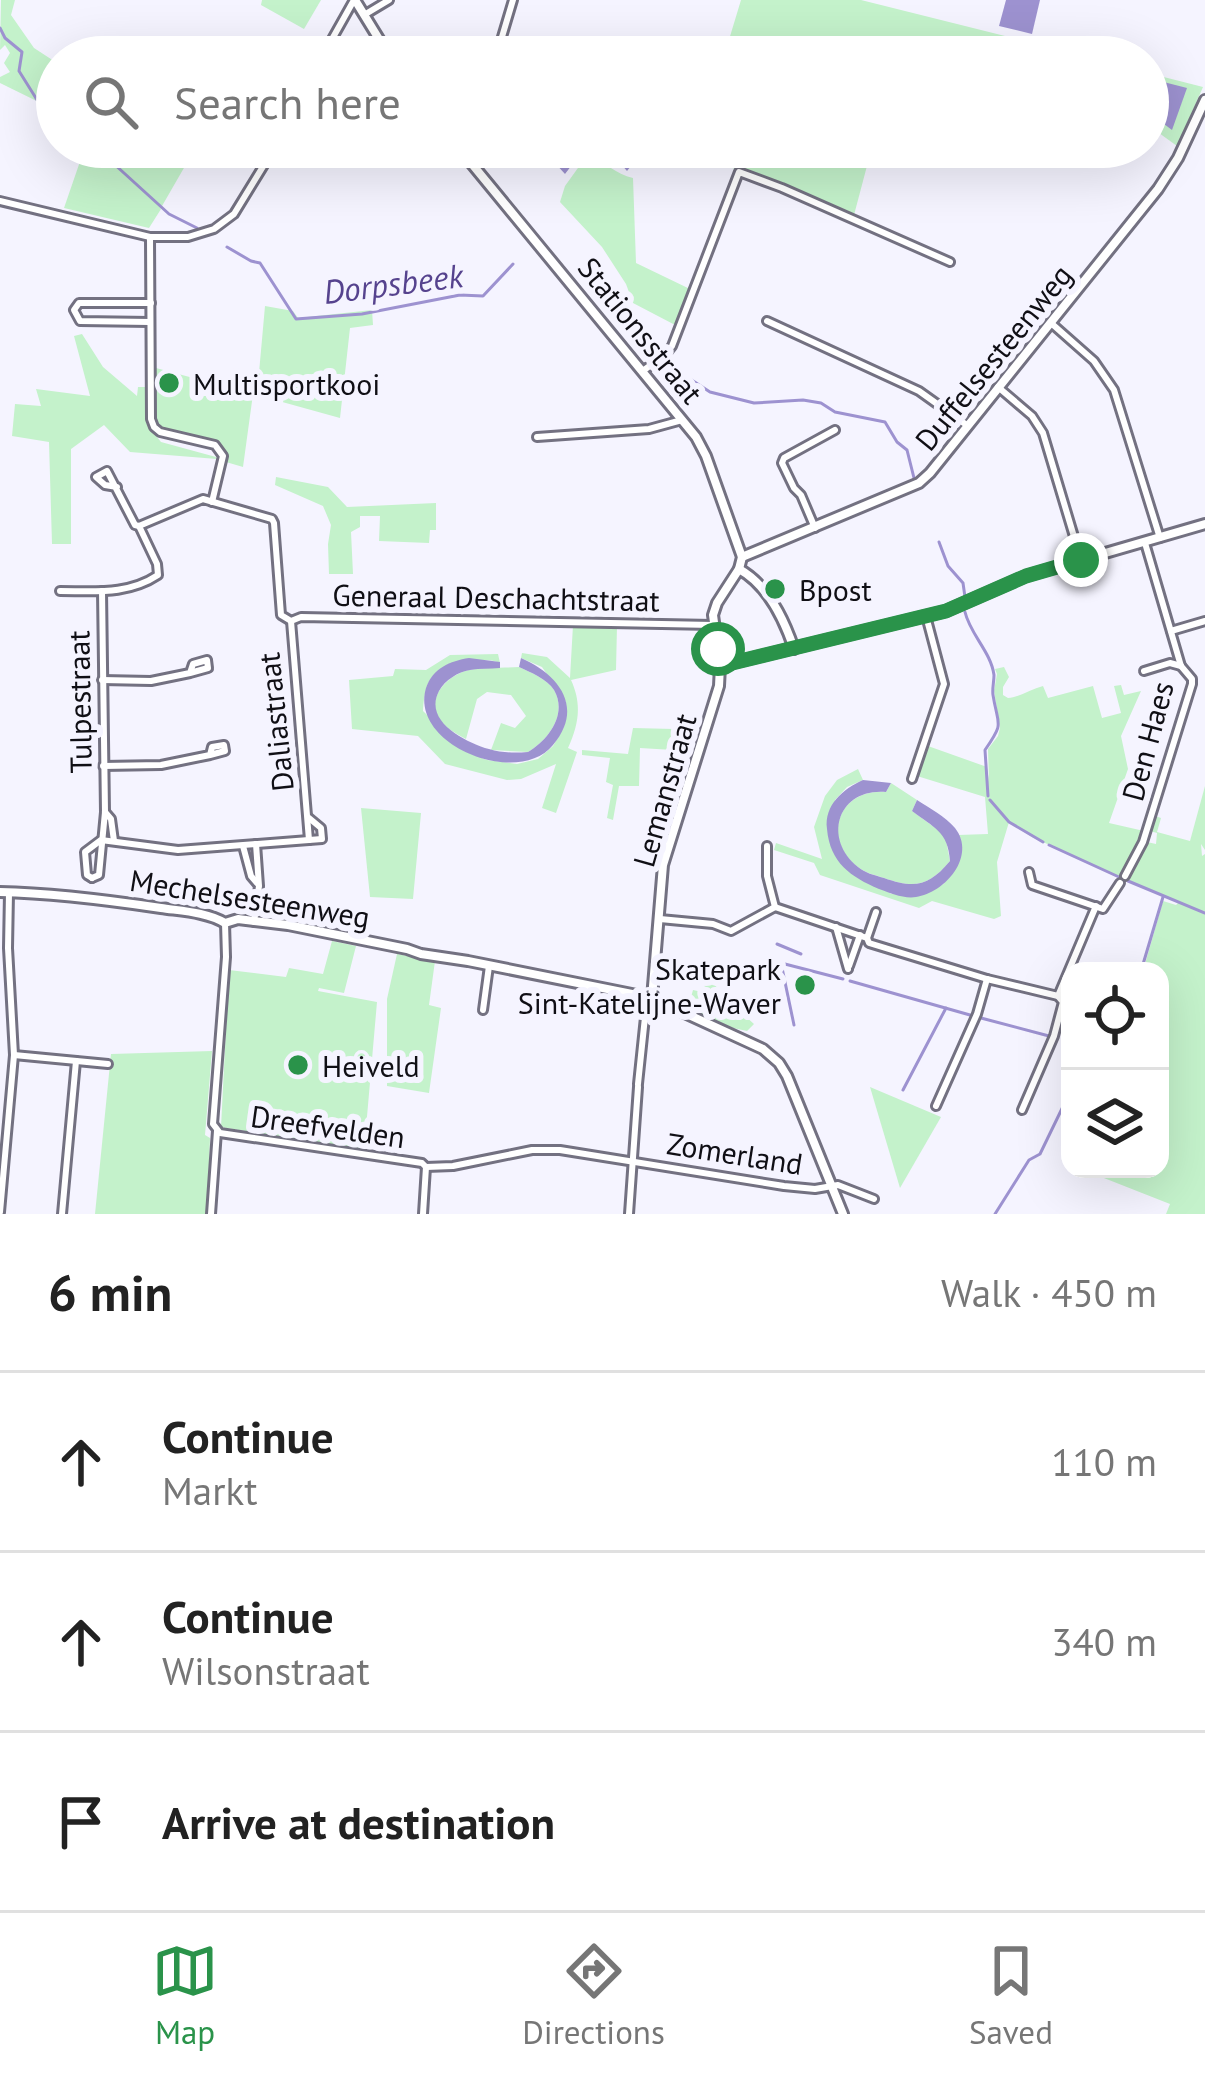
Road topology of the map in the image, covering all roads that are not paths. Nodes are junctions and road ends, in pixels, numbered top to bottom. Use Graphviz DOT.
graph roads {
  1 [pos="354,0"];
  2 [pos="389,0"];
  3 [pos="513,0"];
  4 [pos="364,15"];
  5 [pos="334,36"];
  6 [pos="378,36"];
  7 [pos="502,36"];
  8 [pos="1205,100"];
  9 [pos="263,168"];
  10 [pos="479,168"];
  11 [pos="0,201"];
  12 [pos="150,237"];
  13 [pos="950,262"];
  14 [pos="151,303"];
  15 [pos="767,321"];
  16 [pos="151,322"];
  17 [pos="1051,323"];
  18 [pos="644,370"];
  19 [pos="998,387"];
  20 [pos="683,419"];
  21 [pos="968,426"];
  22 [pos="835,430"];
  23 [pos="537,437"];
  24 [pos="117,487"];
  25 [pos="212,502"];
  26 [pos="1205,524"];
  27 [pos="140,526"];
  28 [pos="814,528"];
  29 [pos="1160,538"];
  30 [pos="1145,543"];
  31 [pos="742,556"];
  32 [pos="1081,560"];
  33 [pos="740,569"];
  34 [pos="60,591"];
  35 [pos="102,591"];
  36 [pos="926,616"];
  37 [pos="291,621"];
  38 [pos="1205,621"];
  39 [pos="713,625"];
  40 [pos="1171,631"];
  41 [pos="794,649"];
  42 [pos="720,666"];
  43 [pos="1181,666"];
  44 [pos="1144,671"];
  45 [pos="190,674"];
  46 [pos="102,680"];
  47 [pos="210,754"];
  48 [pos="103,766"];
  49 [pos="912,779"];
  50 [pos="105,812"];
  51 [pos="308,818"];
  52 [pos="104,840"];
  53 [pos="309,840"];
  54 [pos="114,841"];
  55 [pos="256,844"];
  56 [pos="243,845"];
  57 [pos="766,846"];
  58 [pos="1029,872"];
  59 [pos="259,886"];
  60 [pos="5,892"];
  61 [pos="1096,906"];
  62 [pos="775,907"];
  63 [pos="876,912"];
  64 [pos="659,920"];
  65 [pos="254,922"];
  66 [pos="225,923"];
  67 [pos="836,927"];
  68 [pos="863,936"];
  69 [pos="489,966"];
  70 [pos="987,979"];
  71 [pos="1058,996"];
  72 [pos="649,998"];
  73 [pos="483,1010"];
  74 [pos="14,1055"];
  75 [pos="76,1061"];
  76 [pos="108,1064"];
  77 [pos="936,1106"];
  78 [pos="1022,1110"];
  79 [pos="217,1131"];
  80 [pos="632,1162"];
  81 [pos="426,1167"];
  82 [pos="832,1185"];
  83 [pos="874,1199"];
  84 [pos="0,1212"];
  85 [pos="62,1214"];
  86 [pos="211,1214"];
  87 [pos="423,1214"];
  88 [pos="628,1214"];
  89 [pos="843,1214"];
  1 -- 4 [label="street"];
  1 -- 5 [label="street"];
  2 -- 4 [label="street"];
  3 -- 7 [label="street"];
  4 -- 6 [label="street"];
  8 -- 17 [label="street, Duffelsesteenweg"];
  9 -- 12 [label="street"];
  10 -- 18 [label="street, Stationsstraat"];
  11 -- 12 [label="street"];
  12 -- 14 [label="street"];
  13 -- 18 [label="street"];
  14 -- 16 [label="street"];
  14 -- 16 [label="street"];
  15 -- 21 [label="street"];
  16 -- 25 [label="street"];
  17 -- 19 [label="street, Duffelsesteenweg"];
  17 -- 29 [label="street"];
  18 -- 20 [label="street, Stationsstraat"];
  19 -- 21 [label="street, Duffelsesteenweg"];
  19 -- 32 [label="street"];
  20 -- 23 [label="street"];
  20 -- 31 [label="street, Stationsstraat"];
  21 -- 28 [label="street, Duffelsesteenweg"];
  22 -- 28 [label="street"];
  24 -- 27 [label="street"];
  25 -- 27 [label="street"];
  25 -- 37 [label="street, Generaal Deschachtstraat"];
  26 -- 29 [label="street"];
  27 -- 35 [label="street"];
  28 -- 31 [label="street, Duffelsesteenweg"];
  29 -- 30 [label="street"];
  30 -- 32 [label="street"];
  30 -- 40 [label="street, Den Haes"];
  31 -- 33 [label="street, Stationsstraat"];
  32 -- 36 [label="street"];
  33 -- 39 [label="street, Stationsstraat"];
  33 -- 41 [label="street"];
  34 -- 35 [label="street"];
  35 -- 46 [label="street, Tulpestraat"];
  36 -- 41 [label="street"];
  36 -- 49 [label="street"];
  37 -- 39 [label="street, Generaal Deschachtstraat"];
  37 -- 51 [label="street, Daliastraat"];
  38 -- 40 [label="street"];
  39 -- 42 [label="street"];
  40 -- 43 [label="street, Den Haes"];
  41 -- 42 [label="street"];
  42 -- 64 [label="street, Lemanstraat"];
  43 -- 44 [label="street, Den Haes"];
  43 -- 61 [label="street, Den Haes"];
  45 -- 46 [label="street"];
  46 -- 48 [label="street, Tulpestraat"];
  47 -- 48 [label="street"];
  48 -- 50 [label="street, Tulpestraat"];
  50 -- 52 [label="street, Tulpestraat"];
  50 -- 54 [label="street, Tulpestraat"];
  51 -- 53 [label="street, Daliastraat"];
  51 -- 53 [label="street, Daliastraat"];
  52 -- 52 [label="street, Tulpestraat"];
  52 -- 54 [label="street"];
  53 -- 55 [label="street"];
  54 -- 56 [label="street"];
  55 -- 56 [label="street"];
  55 -- 59 [label="street"];
  56 -- 59 [label="street"];
  57 -- 62 [label="street"];
  58 -- 61 [label="street"];
  59 -- 65 [label="street"];
  60 -- 66 [label="street, Mechelsesteenweg"];
  60 -- 74 [label="street"];
  61 -- 71 [label="street"];
  62 -- 64 [label="street"];
  62 -- 67 [label="street"];
  63 -- 68 [label="street"];
  64 -- 72 [label="street, Lemanstraat"];
  65 -- 66 [label="street, Mechelsesteenweg"];
  65 -- 69 [label="street, Mechelsesteenweg"];
  66 -- 79 [label="street, Dreefvelden"];
  67 -- 68 [label="street"];
  67 -- 68 [label="street"];
  68 -- 70 [label="street"];
  69 -- 72 [label="street, Mechelsesteenweg"];
  69 -- 73 [label="street"];
  70 -- 71 [label="street"];
  70 -- 77 [label="street"];
  71 -- 78 [label="street"];
  72 -- 80 [label="street"];
  72 -- 82 [label="street, Mechelsesteenweg"];
  74 -- 75 [label="street"];
  74 -- 84 [label="street"];
  75 -- 76 [label="street"];
  75 -- 85 [label="street"];
  79 -- 81 [label="street, Dreefvelden"];
  79 -- 86 [label="street"];
  80 -- 81 [label="street, Dreefvelden"];
  80 -- 82 [label="street, Zomerland"];
  80 -- 88 [label="street"];
  81 -- 87 [label="street, Dreefvelden"];
  82 -- 83 [label="street, Zomerland"];
  82 -- 89 [label="street, Mechelsesteenweg"];
}
